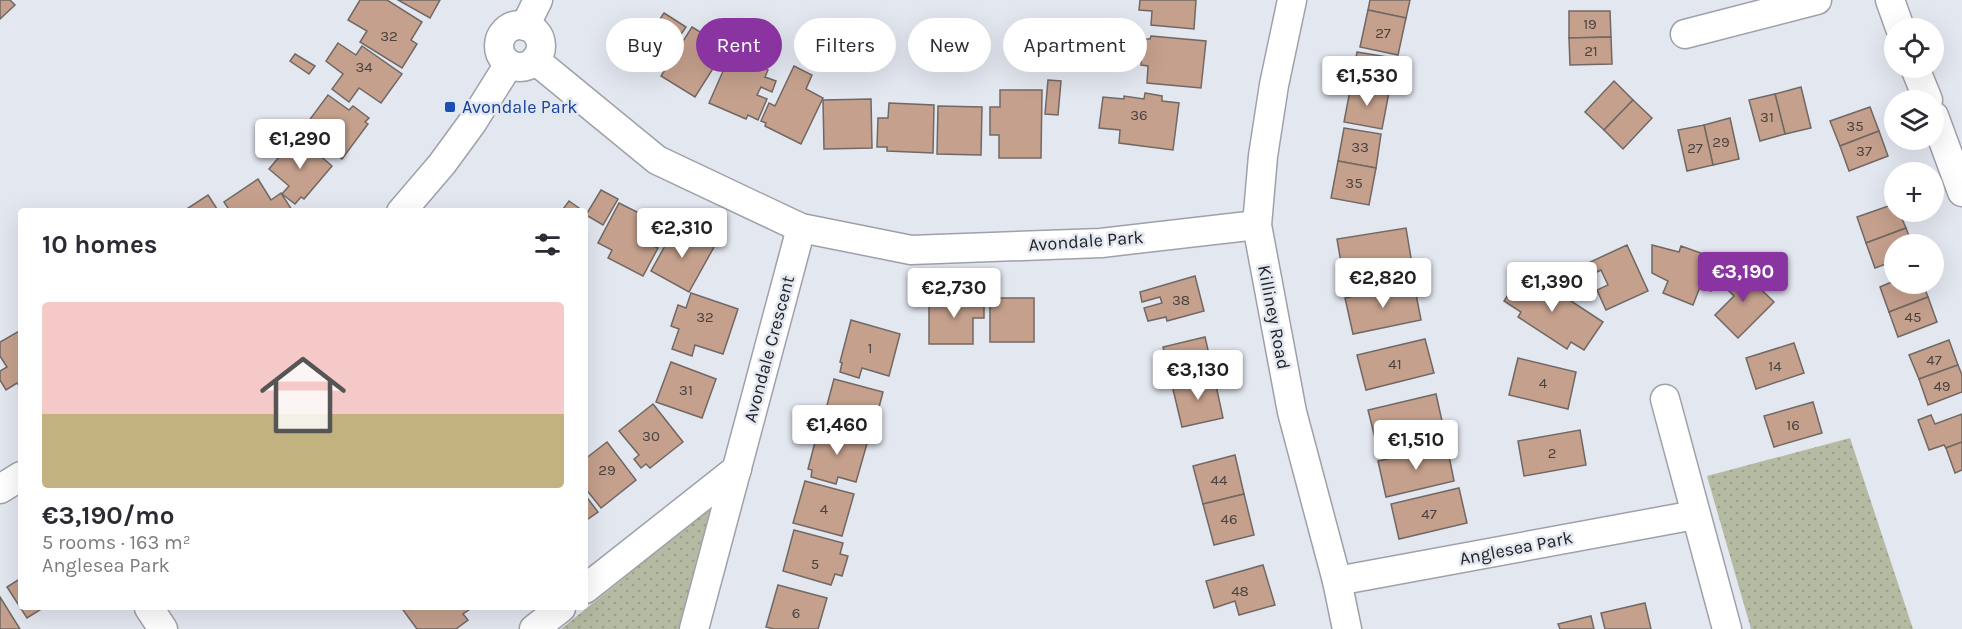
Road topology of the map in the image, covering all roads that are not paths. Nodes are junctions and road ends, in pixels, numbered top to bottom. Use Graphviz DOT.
graph roads {
  1 [pos="538,0"];
  2 [pos="1292,0"];
  3 [pos="1816,0"];
  4 [pos="1890,0"];
  5 [pos="1896,18"];
  6 [pos="1685,34"];
  7 [pos="520,64"];
  8 [pos="1944,143"];
  9 [pos="1962,192"];
  10 [pos="404,208"];
  11 [pos="1257,225"];
  12 [pos="801,228"];
  13 [pos="1665,399"];
  14 [pos="737,469"];
  15 [pos="18,478"];
  16 [pos="0,489"];
  17 [pos="1695,515"];
  18 [pos="1337,581"];
  19 [pos="588,587"];
  20 [pos="150,610"];
  21 [pos="558,610"];
  22 [pos="163,629"];
  23 [pos="534,629"];
  24 [pos="694,629"];
  25 [pos="1347,629"];
  26 [pos="1727,629"];
  1 -- 7 [label="street"];
  2 -- 11 [label="street, Killiney Road"];
  3 -- 6 [label="street"];
  4 -- 5 [label="street"];
  7 -- 10 [label="street"];
  7 -- 12 [label="street, Avondale Park"];
  8 -- 9 [label="street"];
  11 -- 12 [label="street, Avondale Park"];
  11 -- 18 [label="street, Killiney Road"];
  12 -- 14 [label="street, Avondale Crescent"];
  13 -- 17 [label="street"];
  14 -- 19 [label="street"];
  14 -- 24 [label="street, Avondale Crescent"];
  15 -- 16 [label="street"];
  17 -- 18 [label="street, Anglesea Park"];
  17 -- 26 [label="street"];
  18 -- 25 [label="street, Killiney Road"];
  20 -- 22 [label="street"];
  21 -- 23 [label="street"];
}
